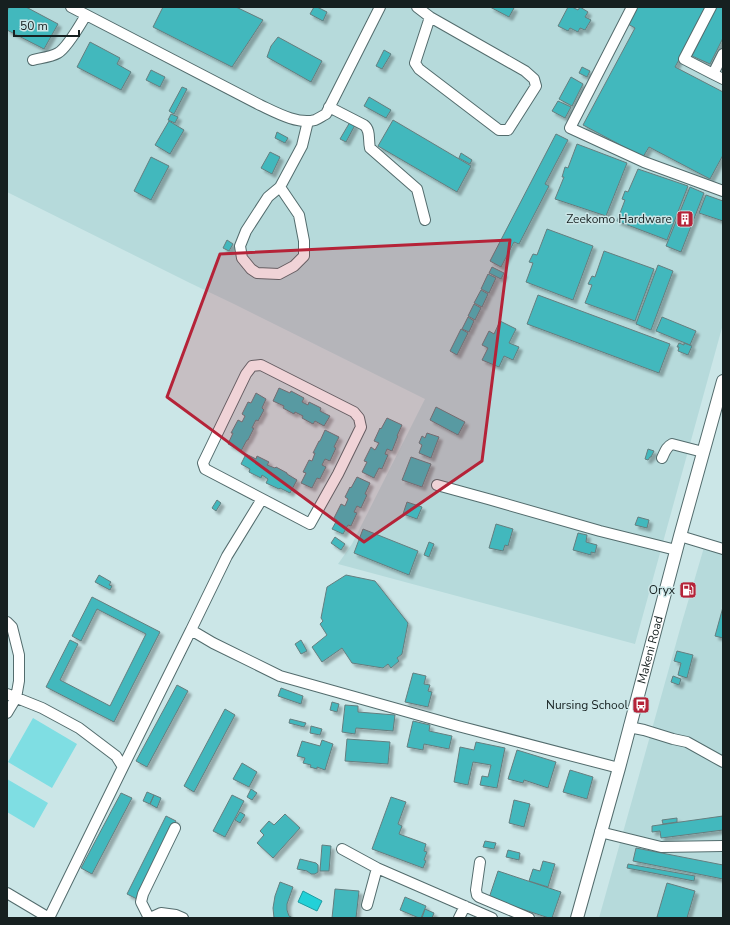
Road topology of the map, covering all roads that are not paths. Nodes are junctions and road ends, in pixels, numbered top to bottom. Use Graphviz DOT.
graph roads {
  1 [pos="71,7"];
  2 [pos="380,7"];
  3 [pos="417,7"];
  4 [pos="632,7"];
  5 [pos="711,7"];
  6 [pos="86,15"];
  7 [pos="430,17"];
  8 [pos="723,54"];
  9 [pos="33,60"];
  10 [pos="713,74"];
  11 [pos="723,79"];
  12 [pos="329,107"];
  13 [pos="308,121"];
  14 [pos="280,187"];
  15 [pos="723,191"];
  16 [pos="425,220"];
  17 [pos="723,381"];
  18 [pos="718,416"];
  19 [pos="703,452"];
  20 [pos="662,458"];
  21 [pos="437,485"];
  22 [pos="262,499"];
  23 [pos="680,536"];
  24 [pos="723,549"];
  25 [pos="676,550"];
  26 [pos="7,622"];
  27 [pos="191,630"];
  28 [pos="12,696"];
  29 [pos="7,713"];
  30 [pos="629,727"];
  31 [pos="723,762"];
  32 [pos="123,767"];
  33 [pos="619,768"];
  34 [pos="175,828"];
  35 [pos="600,832"];
  36 [pos="723,846"];
  37 [pos="342,848"];
  38 [pos="480,862"];
  39 [pos="378,868"];
  40 [pos="7,893"];
  41 [pos="367,905"];
  42 [pos="465,906"];
  43 [pos="49,918"];
  44 [pos="150,918"];
  45 [pos="183,918"];
  46 [pos="459,918"];
  47 [pos="492,918"];
  48 [pos="529,918"];
  49 [pos="577,918"];
  1 -- 6 [label="street"];
  2 -- 12 [label="street"];
  3 -- 7 [label="street"];
  4 -- 15 [label="street"];
  5 -- 10 [label="street"];
  6 -- 9 [label="street"];
  6 -- 13 [label="street"];
  7 -- 7 [label="street"];
  8 -- 10 [label="street"];
  10 -- 11 [label="street"];
  12 -- 13 [label="street"];
  12 -- 16 [label="street"];
  13 -- 14 [label="street"];
  14 -- 14 [label="street"];
  17 -- 18 [label="main road, Makeni Road"];
  18 -- 19 [label="main road, Makeni Road"];
  19 -- 20 [label="street"];
  19 -- 23 [label="main road, Makeni Road"];
  21 -- 25 [label="street"];
  22 -- 22 [label="street"];
  22 -- 27 [label="street"];
  23 -- 24 [label="street"];
  23 -- 25 [label="main road, Makeni Road"];
  25 -- 30 [label="main road, Makeni Road"];
  26 -- 28 [label="street"];
  27 -- 32 [label="street"];
  27 -- 33 [label="street"];
  28 -- 29 [label="street"];
  28 -- 32 [label="street"];
  30 -- 31 [label="street"];
  30 -- 33 [label="main road, Makeni Road"];
  32 -- 43 [label="street"];
  33 -- 35 [label="main road, Makeni Road"];
  34 -- 44 [label="street"];
  35 -- 36 [label="street"];
  35 -- 49 [label="main road, Makeni Road"];
  37 -- 39 [label="street"];
  38 -- 48 [label="street"];
  39 -- 41 [label="street"];
  39 -- 42 [label="street"];
  40 -- 43 [label="street"];
  42 -- 46 [label="street"];
  42 -- 47 [label="street"];
  44 -- 45 [label="street"];
}
